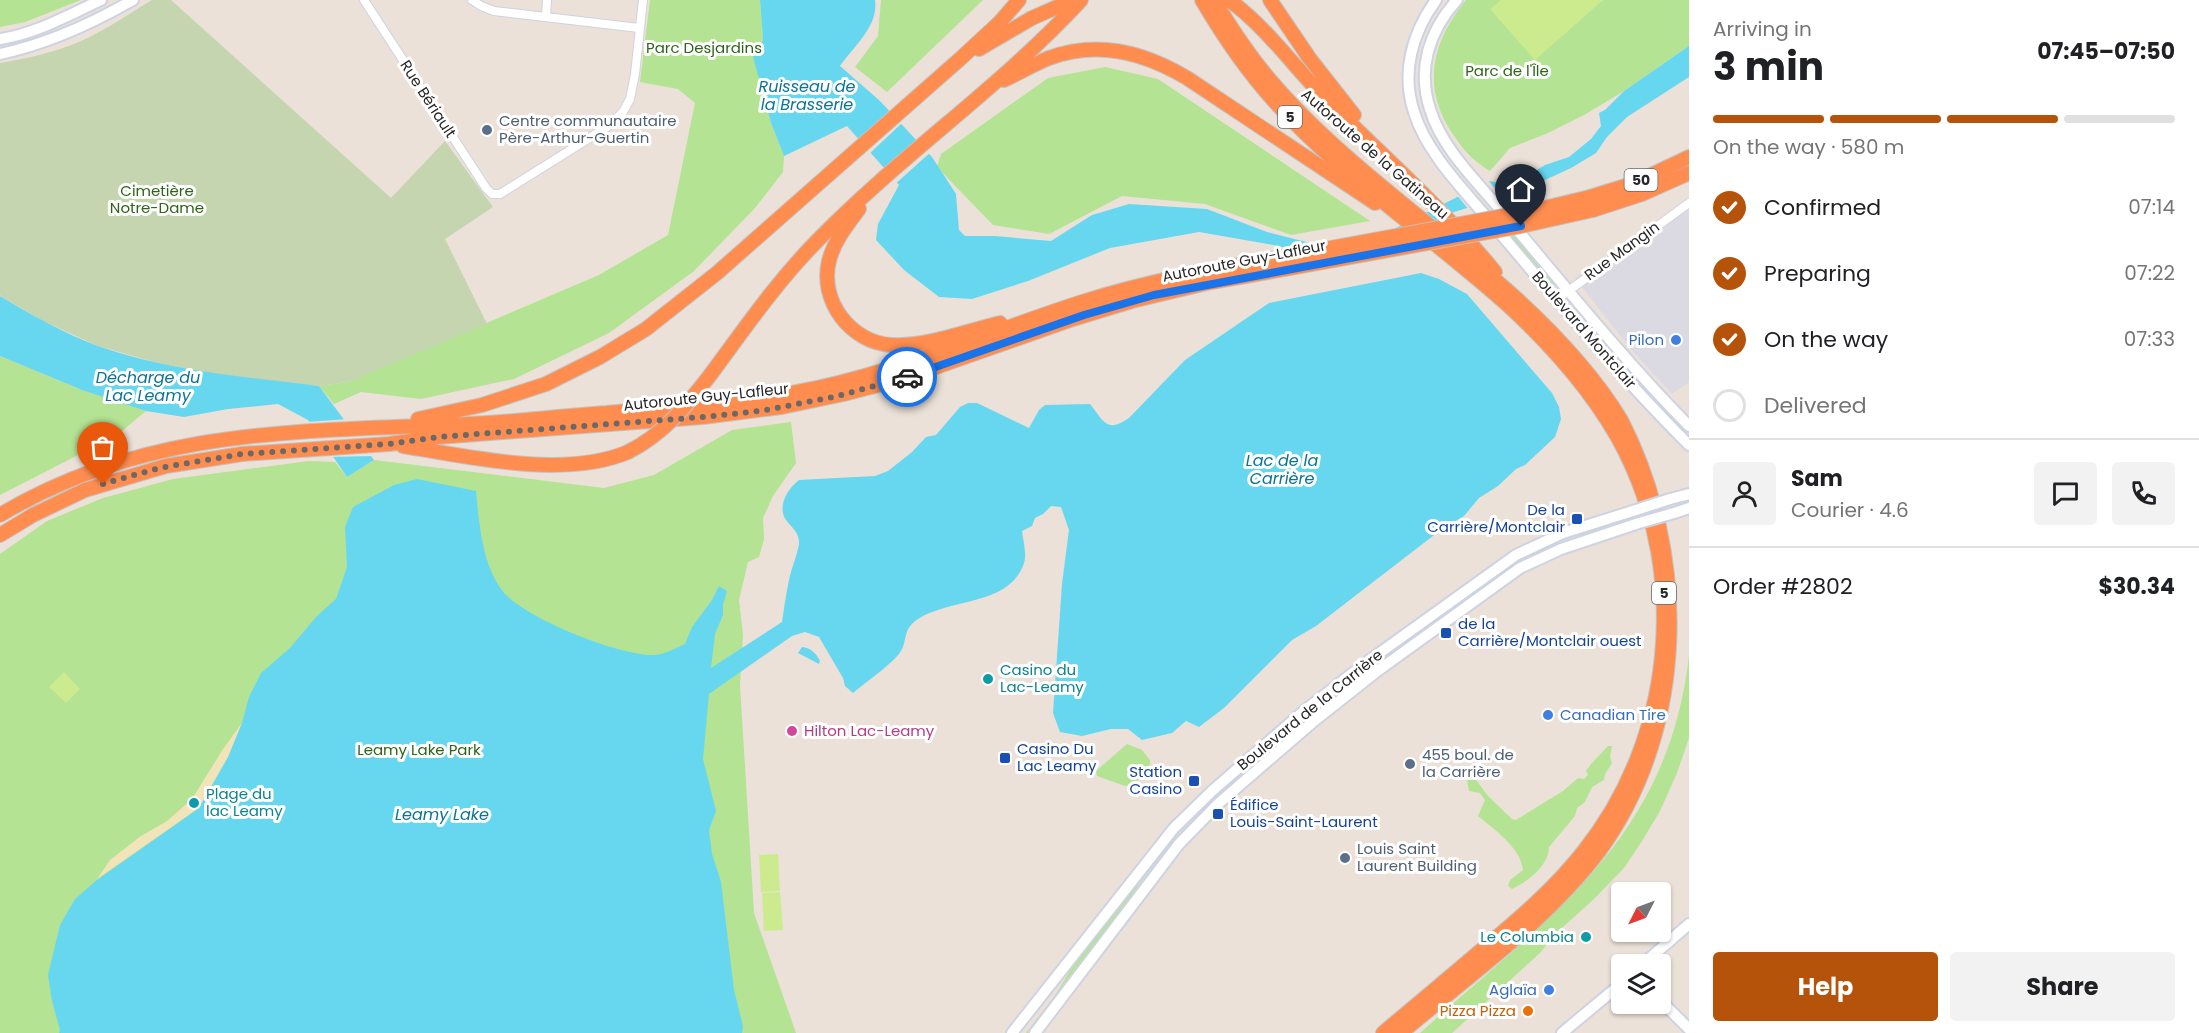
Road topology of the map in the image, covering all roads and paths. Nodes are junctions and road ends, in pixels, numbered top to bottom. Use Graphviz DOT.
graph roads {
  1 [pos="101,0"];
  2 [pos="133,0"];
  3 [pos="364,0"];
  4 [pos="472,0"];
  5 [pos="547,0"];
  6 [pos="643,0"];
  7 [pos="1019,0"];
  8 [pos="1073,0"];
  9 [pos="1081,0"];
  10 [pos="1202,0"];
  11 [pos="1214,0"];
  12 [pos="1229,0"];
  13 [pos="1270,0"];
  14 [pos="1436,0"];
  15 [pos="1456,0"];
  16 [pos="546,16"];
  17 [pos="639,28"];
  18 [pos="0,39"];
  19 [pos="0,54"];
  20 [pos="960,59"];
  21 [pos="986,89"];
  22 [pos="1689,158"];
  23 [pos="1391,160"];
  24 [pos="1689,173"];
  25 [pos="874,188"];
  26 [pos="1689,203"];
  27 [pos="1592,204"];
  28 [pos="1405,212"];
  29 [pos="1412,224"];
  30 [pos="1436,237"];
  31 [pos="1284,263"];
  32 [pos="1568,291"];
  33 [pos="1556,300"];
  34 [pos="1520,302"];
  35 [pos="1069,306"];
  36 [pos="1689,426"];
  37 [pos="374,427"];
  38 [pos="389,444"];
  39 [pos="1689,446"];
  40 [pos="1689,494"];
  41 [pos="1689,508"];
  42 [pos="0,515"];
  43 [pos="0,535"];
  44 [pos="1689,924"];
  45 [pos="1654,954"];
  46 [pos="1611,992"];
  47 [pos="1671,1011"];
  48 [pos="1689,1029"];
  49 [pos="1402,1032"];
  50 [pos="1012,1033"];
  51 [pos="1035,1033"];
  52 [pos="1383,1033"];
  53 [pos="1562,1033"];
  1 -- 18 [label="main road"];
  2 -- 19 [label="main road"];
  3 -- 17 [label="street, Rue Bériault"];
  4 -- 16 [label="street"];
  5 -- 16 [label="street"];
  6 -- 17 [label="street"];
  7 -- 20 [label="highway"];
  8 -- 20 [label="highway"];
  9 -- 21 [label="highway"];
  10 -- 28 [label="highway, Autoroute de la Gatineau / 5"];
  11 -- 28 [label="highway, Autoroute de la Gatineau / 5"];
  12 -- 23 [label="highway"];
  13 -- 23 [label="highway"];
  14 -- 33 [label="main road, Boulevard Montclair"];
  15 -- 32 [label="main road, Boulevard Montclair"];
  16 -- 17 [label="street"];
  20 -- 37 [label="highway"];
  21 -- 25 [label="highway"];
  21 -- 29 [label="highway"];
  22 -- 27 [label="highway, Autoroute Guy-Lafleur / 50"];
  23 -- 34 [label="highway"];
  24 -- 27 [label="highway, Autoroute Guy-Lafleur / 50"];
  25 -- 35 [label="highway"];
  25 -- 38 [label="highway, bridge"];
  26 -- 32 [label="street, Rue Mangin"];
  27 -- 31 [label="highway, Autoroute Guy-Lafleur / 50, bridge"];
  28 -- 29 [label="highway, Autoroute de la Gatineau / 5"];
  28 -- 30 [label="highway, Autoroute de la Gatineau / 5"];
  29 -- 30 [label="highway, Autoroute de la Gatineau / 5, bridge"];
  30 -- 34 [label="highway, Autoroute de la Gatineau / 5"];
  30 -- 52 [label="highway, Autoroute de la Gatineau / 5"];
  31 -- 35 [label="highway, Autoroute Guy-Lafleur / 50"];
  31 -- 38 [label="highway, Autoroute Guy-Lafleur / 50"];
  32 -- 33 [label="street, Rue Mangin"];
  32 -- 36 [label="main road, Boulevard Montclair"];
  33 -- 39 [label="main road, Boulevard Montclair"];
  34 -- 49 [label="highway, Autoroute de la Gatineau / 5"];
  35 -- 37 [label="highway, Autoroute Guy-Lafleur / 50"];
  37 -- 42 [label="highway, Autoroute Guy-Lafleur / 50"];
  38 -- 43 [label="highway, Autoroute Guy-Lafleur / 50"];
  40 -- 50 [label="main road, Boulevard de la Carrière, bridge"];
  41 -- 51 [label="main road, Boulevard de la Carrière, bridge"];
  44 -- 45 [label="main road"];
  46 -- 53 [label="main road"];
  47 -- 48 [label="main road"];
}
